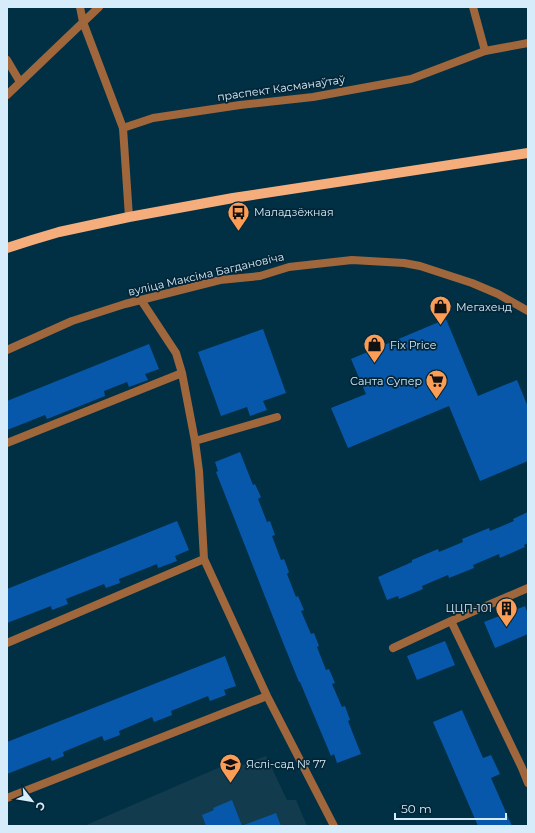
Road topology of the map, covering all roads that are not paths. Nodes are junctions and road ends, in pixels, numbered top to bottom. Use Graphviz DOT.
graph roads {
  1 [pos="80,7"];
  2 [pos="99,7"];
  3 [pos="473,7"];
  4 [pos="83,22"];
  5 [pos="528,43"];
  6 [pos="485,51"];
  7 [pos="7,60"];
  8 [pos="20,82"];
  9 [pos="7,95"];
  10 [pos="123,128"];
  11 [pos="528,153"];
  12 [pos="129,217"];
  13 [pos="7,248"];
  14 [pos="141,300"];
  15 [pos="528,311"];
  16 [pos="7,350"];
  17 [pos="182,373"];
  18 [pos="277,417"];
  19 [pos="195,441"];
  20 [pos="7,443"];
  21 [pos="204,559"];
  22 [pos="528,588"];
  23 [pos="452,621"];
  24 [pos="7,643"];
  25 [pos="393,648"];
  26 [pos="267,696"];
  27 [pos="528,783"];
  28 [pos="7,798"];
  29 [pos="334,826"];
  1 -- 4 [label="street"];
  2 -- 4 [label="street"];
  3 -- 6 [label="street"];
  4 -- 8 [label="street"];
  4 -- 10 [label="street"];
  5 -- 6 [label="street, праспект Касманаўтаў"];
  6 -- 10 [label="street, праспект Касманаўтаў"];
  7 -- 8 [label="street"];
  8 -- 9 [label="street"];
  10 -- 12 [label="street"];
  11 -- 12 [label="main road"];
  12 -- 13 [label="main road"];
  14 -- 15 [label="street, вуліца Максіма Багдановіча"];
  14 -- 16 [label="street, вуліца Максіма Багдановіча"];
  14 -- 17 [label="street"];
  17 -- 19 [label="street"];
  17 -- 20 [label="street"];
  18 -- 19 [label="street"];
  19 -- 21 [label="street"];
  21 -- 24 [label="street"];
  21 -- 26 [label="street"];
  22 -- 23 [label="street"];
  23 -- 25 [label="street"];
  23 -- 27 [label="street"];
  26 -- 28 [label="street"];
  26 -- 29 [label="street"];
}
